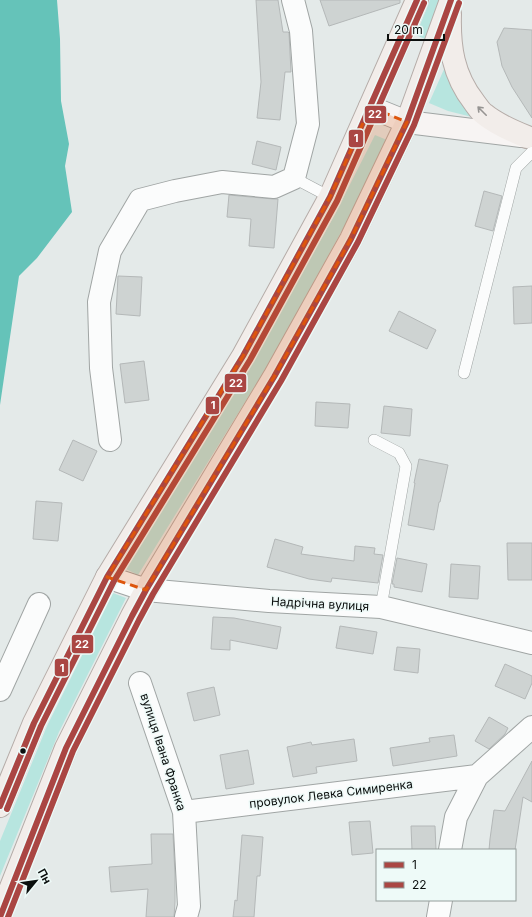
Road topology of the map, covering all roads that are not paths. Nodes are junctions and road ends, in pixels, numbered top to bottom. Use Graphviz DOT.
graph roads {
  1 [pos="293,0"];
  2 [pos="416,0"];
  3 [pos="451,0"];
  4 [pos="370,108"];
  5 [pos="407,122"];
  6 [pos="531,140"];
  7 [pos="294,178"];
  8 [pos="330,197"];
  9 [pos="464,373"];
  10 [pos="110,440"];
  11 [pos="374,440"];
  12 [pos="107,577"];
  13 [pos="146,590"];
  14 [pos="39,604"];
  15 [pos="381,607"];
  16 [pos="532,643"];
  17 [pos="140,683"];
  18 [pos="0,690"];
  19 [pos="532,727"];
  20 [pos="477,776"];
  21 [pos="0,806"];
  22 [pos="184,812"];
  23 [pos="450,849"];
  24 [pos="441,901"];
  25 [pos="0,917"];
  26 [pos="186,917"];
  27 [pos="438,917"];
  1 -- 7 [label="street"];
  2 -- 4 [label="main road"];
  3 -- 5 [label="main road"];
  6 -- 3 [label="main road, one-way"];
  4 -- 5 [label="street"];
  4 -- 8 [label="main road"];
  5 -- 6 [label="street"];
  5 -- 13 [label="main road"];
  6 -- 9 [label="lane"];
  7 -- 8 [label="lane"];
  7 -- 10 [label="street"];
  8 -- 12 [label="main road"];
  11 -- 15 [label="lane"];
  12 -- 13 [label="street, Надрічна вулиця"];
  12 -- 21 [label="main road"];
  13 -- 15 [label="street, Надрічна вулиця"];
  13 -- 25 [label="main road"];
  14 -- 18 [label="street"];
  15 -- 16 [label="street, Надрічна вулиця"];
  17 -- 22 [label="street, вулиця Івана Франка"];
  19 -- 20 [label="street"];
  20 -- 22 [label="street, провулок Левка Симиренка"];
  20 -- 23 [label="street"];
  22 -- 26 [label="street, вулиця Івана Франка"];
  24 -- 27 [label="street"];
}
